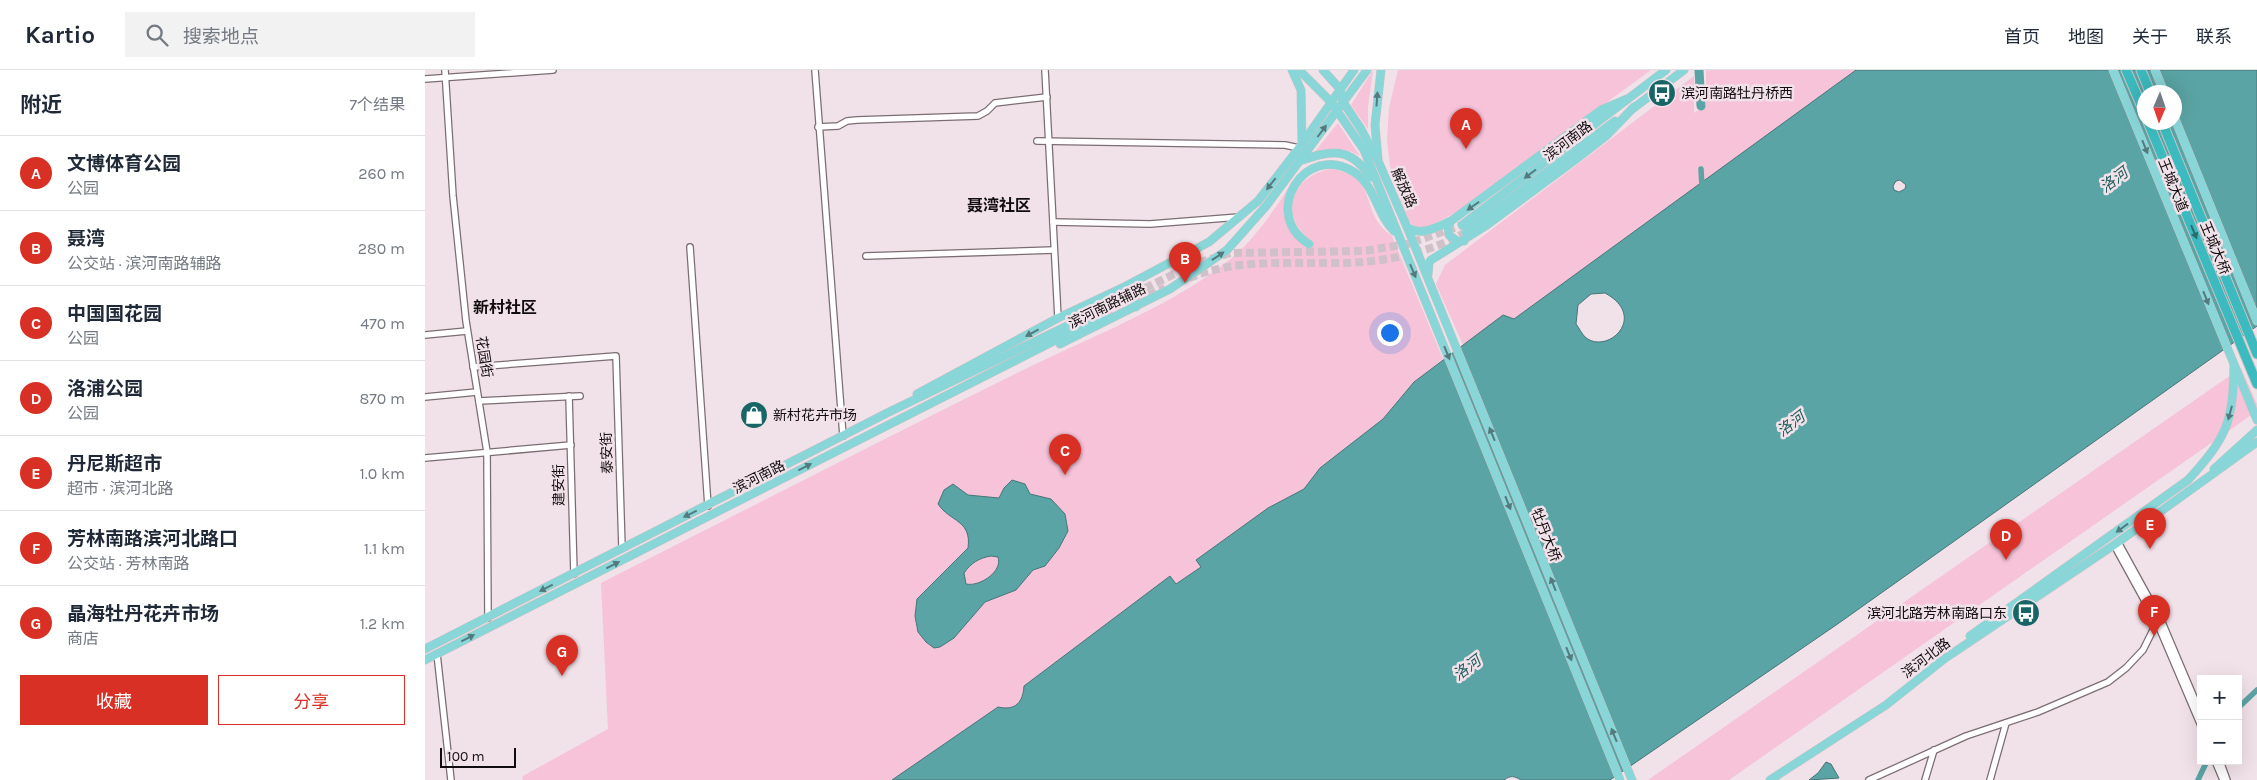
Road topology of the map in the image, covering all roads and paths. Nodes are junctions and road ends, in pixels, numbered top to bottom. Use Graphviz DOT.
graph roads {
  1 [pos="445,70"];
  2 [pos="553,70"];
  3 [pos="815,70"];
  4 [pos="1045,70"];
  5 [pos="1292,70"];
  6 [pos="1299,70"];
  7 [pos="1323,70"];
  8 [pos="1354,70"];
  9 [pos="1367,70"];
  10 [pos="1381,70"];
  11 [pos="1666,70"];
  12 [pos="1684,70"];
  13 [pos="2113,70"];
  14 [pos="2126,70"];
  15 [pos="2141,70"];
  16 [pos="2155,70"];
  17 [pos="446,78"];
  18 [pos="425,79"];
  19 [pos="2147,85"];
  20 [pos="2161,85"];
  21 [pos="1340,90"];
  22 [pos="2137,95"];
  23 [pos="1047,97"];
  24 [pos="1627,99"];
  25 [pos="1331,102"];
  26 [pos="1343,102"];
  27 [pos="1634,108"];
  28 [pos="1338,111"];
  29 [pos="818,127"];
  30 [pos="2151,130"];
  31 [pos="2166,130"];
  32 [pos="2179,130"];
  33 [pos="1037,141"];
  34 [pos="1050,141"];
  35 [pos="1301,145"];
  36 [pos="1299,161"];
  37 [pos="1379,164"];
  38 [pos="1379,188"];
  39 [pos="1241,217"];
  40 [pos="1451,221"];
  41 [pos="1053,222"];
  42 [pos="1407,227"];
  43 [pos="1398,235"];
  44 [pos="1464,241"];
  45 [pos="1309,244"];
  46 [pos="690,247"];
  47 [pos="1054,250"];
  48 [pos="866,256"];
  49 [pos="1429,279"];
  50 [pos="1126,286"];
  51 [pos="1437,300"];
  52 [pos="1136,307"];
  53 [pos="1429,307"];
  54 [pos="1058,318"];
  55 [pos="2257,321"];
  56 [pos="467,330"];
  57 [pos="425,335"];
  58 [pos="2257,354"];
  59 [pos="2234,365"];
  60 [pos="473,367"];
  61 [pos="2257,384"];
  62 [pos="477,392"];
  63 [pos="569,396"];
  64 [pos="581,396"];
  65 [pos="425,397"];
  66 [pos="479,401"];
  67 [pos="889,412"];
  68 [pos="2257,420"];
  69 [pos="895,422"];
  70 [pos="2255,431"];
  71 [pos="843,436"];
  72 [pos="2257,441"];
  73 [pos="571,445"];
  74 [pos="487,452"];
  75 [pos="425,458"];
  76 [pos="2195,487"];
  77 [pos="708,506"];
  78 [pos="673,522"];
  79 [pos="678,532"];
  80 [pos="2116,543"];
  81 [pos="622,548"];
  82 [pos="574,574"];
  83 [pos="487,618"];
  84 [pos="2160,624"];
  85 [pos="425,649"];
  86 [pos="437,654"];
  87 [pos="425,655"];
  88 [pos="1944,659"];
  89 [pos="425,660"];
  90 [pos="2197,705"];
  91 [pos="2199,720"];
  92 [pos="2007,723"];
  93 [pos="1934,750"];
  94 [pos="2217,765"];
  95 [pos="2221,765"];
  96 [pos="451,780"];
  97 [pos="1621,780"];
  98 [pos="1632,780"];
  99 [pos="1770,780"];
  100 [pos="1869,780"];
  101 [pos="1925,780"];
  102 [pos="1990,780"];
  103 [pos="2223,780"];
  104 [pos="2227,780"];
  1 -- 17 [label="street, 花园街"];
  2 -- 17 [label="street"];
  3 -- 29 [label="street"];
  4 -- 23 [label="street"];
  5 -- 35 [label="main road"];
  6 -- 25 [label="main road, 解放路"];
  7 -- 21 [label="main road"];
  8 -- 21 [label="main road, 滨河南路辅路"];
  9 -- 26 [label="main road, 滨河南路辅路"];
  37 -- 10 [label="main road, one-way"];
  11 -- 24 [label="main road, 滨河南路"];
  12 -- 27 [label="main road, 滨河南路"];
  13 -- 59 [label="main road, 王城大道, one-way"];
  14 -- 22 [label="highway"];
  15 -- 19 [label="highway"];
  16 -- 20 [label="main road"];
  17 -- 18 [label="street"];
  17 -- 56 [label="street, 花园街"];
  21 -- 25 [label="main road, 滨河南路辅路"];
  21 -- 26 [label="main road, 解放路"];
  23 -- 29 [label="street"];
  23 -- 34 [label="street"];
  24 -- 27 [label="main road, 滨河南路, one-way"];
  24 -- 40 [label="main road, one-way"];
  25 -- 28 [label="main road, 解放路"];
  25 -- 35 [label="main road, 滨河南路辅路"];
  26 -- 28 [label="main road, 滨河南路辅路"];
  26 -- 37 [label="main road, 解放路"];
  27 -- 44 [label="main road"];
  36 -- 28 [label="main road, 滨河南路辅路, one-way"];
  28 -- 38 [label="main road, 解放路"];
  29 -- 71 [label="street"];
  30 -- 61 [label="highway, 王城大桥, one-way"];
  31 -- 58 [label="highway, 王城大桥"];
  32 -- 55 [label="main road"];
  33 -- 34 [label="street"];
  34 -- 35 [label="street"];
  34 -- 41 [label="street"];
  35 -- 39 [label="main road, 滨河南路辅路, one-way"];
  36 -- 38 [label="main road"];
  52 -- 36 [label="main road, 滨河南路辅路, one-way"];
  37 -- 42 [label="main road, 解放路"];
  38 -- 43 [label="main road, 解放路"];
  39 -- 41 [label="street"];
  39 -- 50 [label="main road, 滨河南路辅路"];
  40 -- 42 [label="main road"];
  40 -- 44 [label="main road"];
  41 -- 47 [label="street"];
  42 -- 49 [label="main road, 解放路"];
  43 -- 45 [label="main road"];
  43 -- 53 [label="main road, 解放路, one-way"];
  44 -- 49 [label="main road"];
  46 -- 77 [label="street"];
  47 -- 48 [label="street"];
  47 -- 54 [label="street"];
  49 -- 51 [label="main road, 解放路"];
  50 -- 52 [label="main road"];
  50 -- 54 [label="main road, 滨河南路辅路"];
  98 -- 51 [label="main road, 牡丹大桥, one-way"];
  52 -- 69 [label="main road, 滨河南路辅路"];
  53 -- 97 [label="main road, 牡丹大桥, one-way"];
  54 -- 67 [label="main road, 滨河南路辅路, one-way"];
  56 -- 57 [label="street"];
  56 -- 60 [label="street, 花园街"];
  59 -- 68 [label="main road, 王城大道"];
  59 -- 88 [label="main road, one-way"];
  60 -- 62 [label="street, 花园街"];
  60 -- 81 [label="street, 泰安街"];
  62 -- 65 [label="street"];
  62 -- 66 [label="street, 花园街"];
  63 -- 64 [label="street"];
  63 -- 66 [label="street"];
  63 -- 73 [label="street, 建安街"];
  66 -- 74 [label="street, 花园街"];
  67 -- 69 [label="main road, 滨河南路"];
  67 -- 71 [label="main road, 滨河南路"];
  79 -- 69 [label="main road, 滨河南路, one-way"];
  70 -- 72 [label="main road"];
  70 -- 76 [label="main road, 滨河北路"];
  71 -- 77 [label="main road, 滨河南路"];
  72 -- 76 [label="main road, 滨河北路"];
  73 -- 74 [label="street"];
  73 -- 82 [label="street, 建安街"];
  74 -- 75 [label="street"];
  74 -- 83 [label="street, 花园街"];
  76 -- 80 [label="main road, 滨河北路"];
  77 -- 78 [label="main road, 滨河南路, one-way"];
  78 -- 79 [label="main road"];
  78 -- 81 [label="main road, 滨河南路"];
  86 -- 79 [label="main road, 滨河南路, one-way"];
  80 -- 84 [label="street"];
  80 -- 88 [label="main road, 滨河北路"];
  81 -- 82 [label="main road, 滨河南路"];
  82 -- 83 [label="main road, 滨河南路, one-way"];
  83 -- 85 [label="main road, 滨河南路"];
  84 -- 90 [label="street"];
  84 -- 91 [label="street"];
  84 -- 92 [label="street"];
  86 -- 87 [label="main road"];
  86 -- 89 [label="main road, 滨河南路"];
  86 -- 96 [label="street"];
  88 -- 99 [label="main road, 滨河北路"];
  92 -- 93 [label="street"];
  92 -- 102 [label="street"];
  93 -- 100 [label="street"];
  93 -- 101 [label="street"];
  94 -- 103 [label="street"];
  95 -- 104 [label="street"];
}
